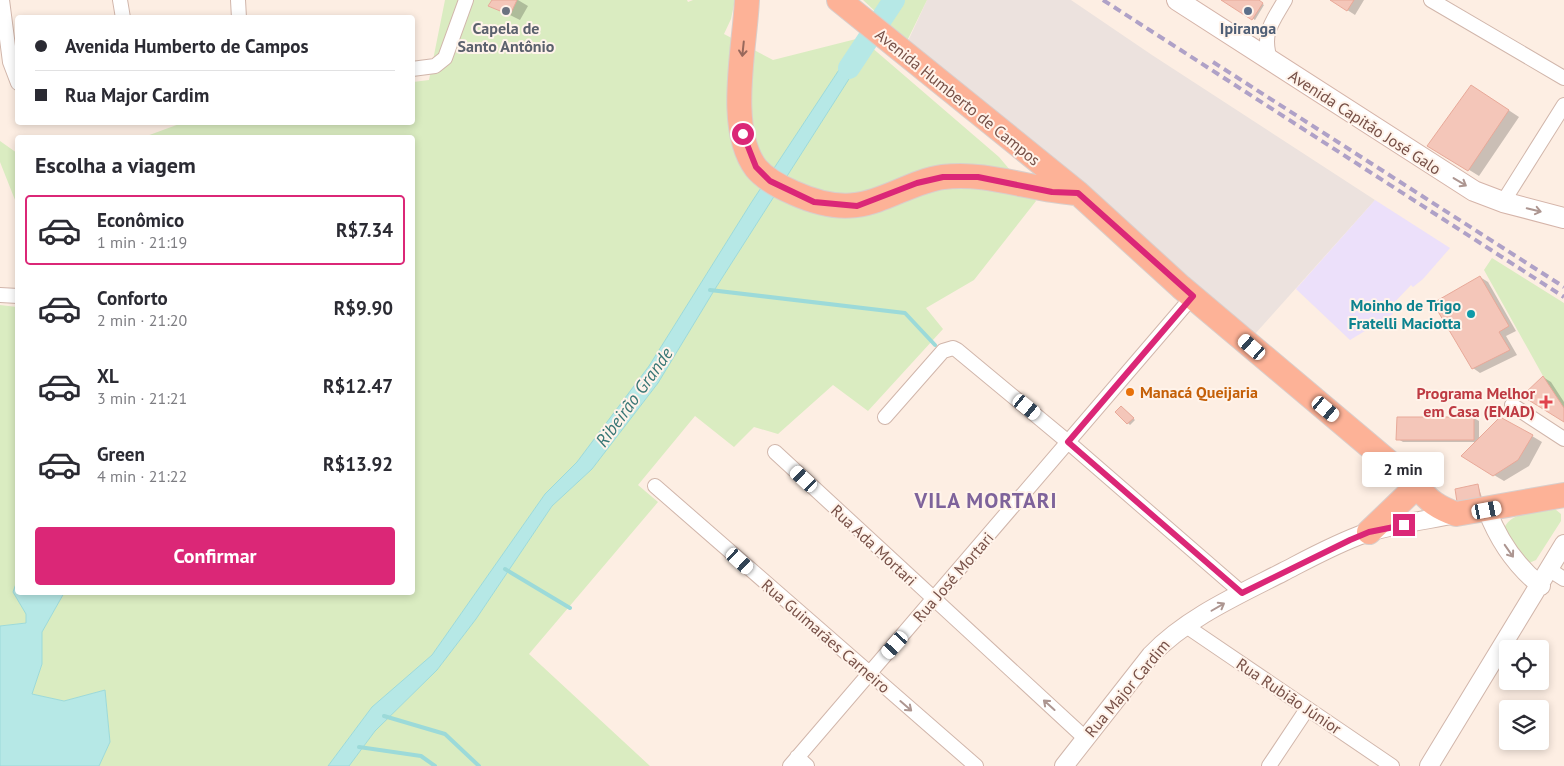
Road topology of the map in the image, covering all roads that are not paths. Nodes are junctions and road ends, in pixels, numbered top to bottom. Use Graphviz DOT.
graph roads {
  1 [pos="2,0"];
  2 [pos="120,0"];
  3 [pos="238,0"];
  4 [pos="466,0"];
  5 [pos="747,0"];
  6 [pos="839,0"];
  7 [pos="1177,0"];
  8 [pos="1285,0"];
  9 [pos="1432,0"];
  10 [pos="122,15"];
  11 [pos="239,15"];
  12 [pos="1272,62"];
  13 [pos="415,68"];
  14 [pos="15,75"];
  15 [pos="1564,78"];
  16 [pos="1564,105"];
  17 [pos="1078,193"];
  18 [pos="1503,202"];
  19 [pos="1564,218"];
  20 [pos="0,295"];
  21 [pos="15,296"];
  22 [pos="1193,296"];
  23 [pos="1512,405"];
  24 [pos="885,417"];
  25 [pos="1564,439"];
  26 [pos="1068,442"];
  27 [pos="775,452"];
  28 [pos="655,486"];
  29 [pos="1417,486"];
  30 [pos="1564,495"];
  31 [pos="1487,510"];
  32 [pos="1456,514"];
  33 [pos="1369,532"];
  34 [pos="1564,544"];
  35 [pos="1557,574"];
  36 [pos="1541,586"];
  37 [pos="1242,593"];
  38 [pos="934,600"];
  39 [pos="1186,626"];
  40 [pos="868,674"];
  41 [pos="1307,708"];
  42 [pos="1085,738"];
  43 [pos="798,763"];
  44 [pos="976,766"];
  45 [pos="1064,766"];
  46 [pos="1269,766"];
  47 [pos="1392,766"];
  48 [pos="1429,766"];
  1 -- 14 [label="street"];
  2 -- 10 [label="street"];
  3 -- 11 [label="street"];
  4 -- 13 [label="street"];
  5 -- 17 [label="highway, Avenida Humberto de Campos, one-way"];
  6 -- 17 [label="highway, Avenida Humberto de Campos"];
  7 -- 12 [label="main road, Avenida Capitão José Galo"];
  8 -- 12 [label="street"];
  9 -- 15 [label="street"];
  12 -- 18 [label="main road, Avenida Capitão José Galo, one-way"];
  16 -- 18 [label="street"];
  17 -- 22 [label="highway, Avenida Humberto de Campos"];
  18 -- 19 [label="main road, Avenida Capitão José Galo, one-way"];
  20 -- 21 [label="street"];
  22 -- 26 [label="street, Rua José Mortari"];
  22 -- 29 [label="highway, Avenida Humberto de Campos"];
  23 -- 25 [label="street"];
  24 -- 26 [label="street"];
  26 -- 37 [label="street"];
  26 -- 38 [label="street, Rua José Mortari"];
  27 -- 38 [label="street, Rua Ada Mortari"];
  28 -- 40 [label="street, Rua Guimarães Carneiro"];
  29 -- 32 [label="highway, Avenida Humberto de Campos"];
  29 -- 33 [label="highway"];
  30 -- 31 [label="highway, Rua Major Cardim"];
  31 -- 32 [label="highway, Rua Major Cardim"];
  31 -- 36 [label="street, one-way"];
  32 -- 33 [label="street, Rua Major Cardim"];
  33 -- 37 [label="street, Rua Major Cardim"];
  34 -- 35 [label="street"];
  35 -- 36 [label="street"];
  36 -- 48 [label="street"];
  39 -- 37 [label="street, Rua Major Cardim, one-way"];
  38 -- 40 [label="street, Rua José Mortari"];
  42 -- 38 [label="street, Rua Ada Mortari, one-way"];
  39 -- 41 [label="street, Rua Rubião Júnior"];
  39 -- 42 [label="street, Rua Major Cardim"];
  40 -- 43 [label="street, Rua José Mortari"];
  40 -- 44 [label="street, Rua Guimarães Carneiro, one-way"];
  41 -- 46 [label="street"];
  41 -- 47 [label="street, Rua Rubião Júnior"];
  42 -- 45 [label="street, Rua Major Cardim"];
}
